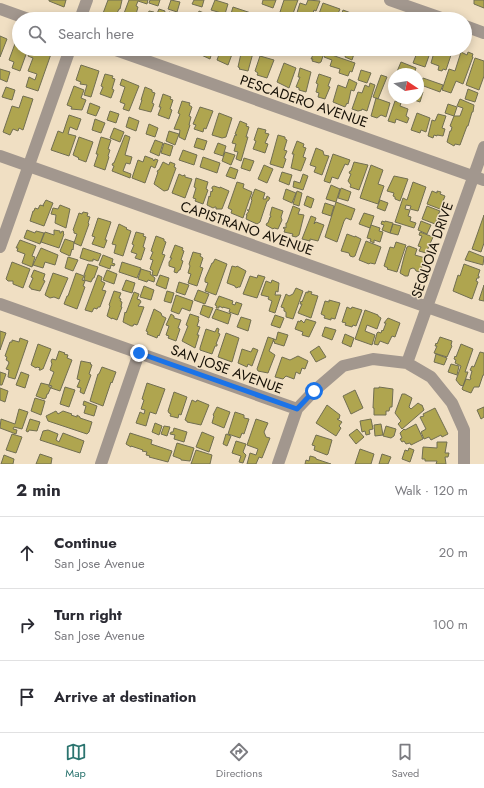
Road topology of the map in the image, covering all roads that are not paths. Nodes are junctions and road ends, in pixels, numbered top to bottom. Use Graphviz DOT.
graph roads {
  1 [pos="87,0"];
  2 [pos="390,0"];
  3 [pos="0,9"];
  4 [pos="83,12"];
  5 [pos="424,12"];
  6 [pos="12,13"];
  7 [pos="472,29"];
  8 [pos="484,33"];
  9 [pos="67,56"];
  10 [pos="133,56"];
  11 [pos="484,147"];
  12 [pos="0,156"];
  13 [pos="28,166"];
  14 [pos="479,178"];
  15 [pos="0,247"];
  16 [pos="0,304"];
  17 [pos="427,307"];
  18 [pos="484,327"];
  19 [pos="139,353"];
  20 [pos="407,363"];
  21 [pos="297,409"];
  22 [pos="101,464"];
  23 [pos="278,464"];
  24 [pos="464,464"];
  1 -- 4 [label="street"];
  2 -- 5 [label="street"];
  3 -- 6 [label="street"];
  7 -- 8 [label="street"];
  9 -- 13 [label="street"];
  10 -- 14 [label="street, PESCADERO AVENUE"];
  11 -- 14 [label="street, SEQUOIA DRIVE"];
  12 -- 13 [label="street, CAPISTRANO AVENUE"];
  13 -- 15 [label="street"];
  13 -- 17 [label="street, CAPISTRANO AVENUE"];
  14 -- 17 [label="street, SEQUOIA DRIVE"];
  16 -- 19 [label="street, SAN JOSE AVENUE"];
  17 -- 18 [label="street, CAPISTRANO AVENUE"];
  17 -- 20 [label="street, SEQUOIA DRIVE"];
  19 -- 21 [label="street, SAN JOSE AVENUE"];
  19 -- 22 [label="street"];
  20 -- 21 [label="street"];
  20 -- 24 [label="street"];
  21 -- 23 [label="street"];
}
